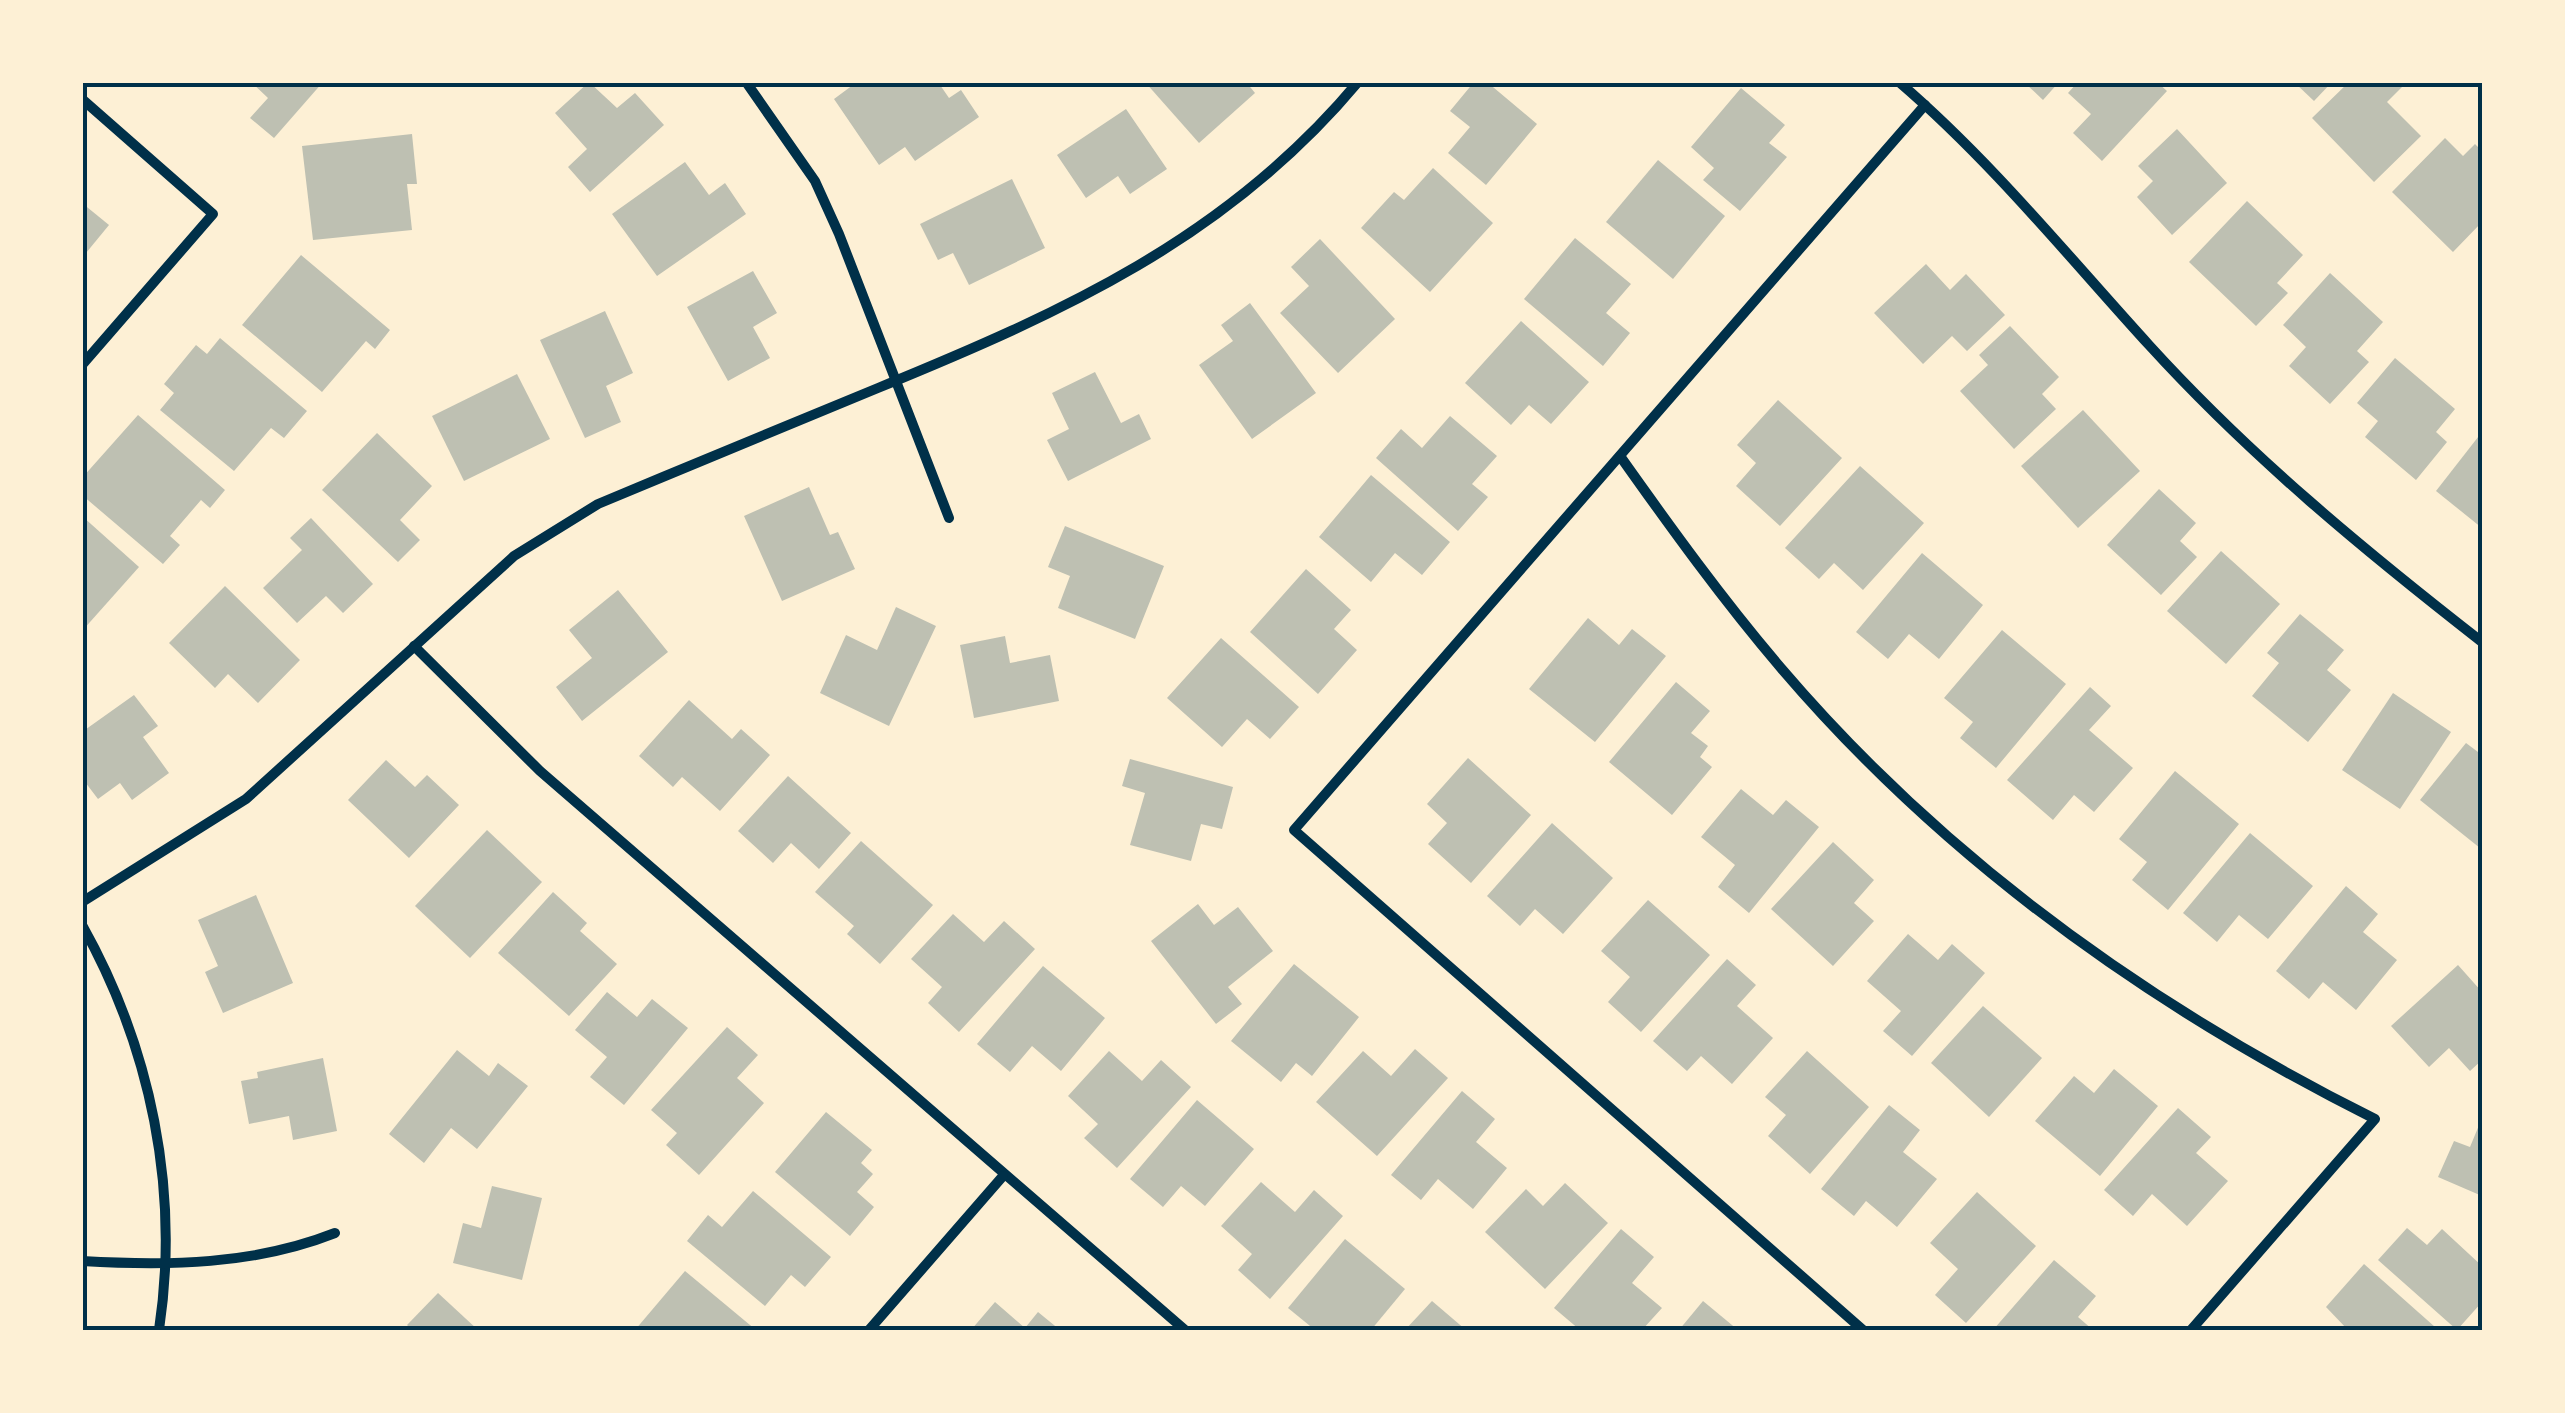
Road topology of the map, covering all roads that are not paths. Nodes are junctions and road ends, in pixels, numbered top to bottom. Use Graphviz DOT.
graph roads {
  1 [pos="746,82"];
  2 [pos="1358,82"];
  3 [pos="1899,82"];
  4 [pos="82,99"];
  5 [pos="1925,105"];
  6 [pos="82,364"];
  7 [pos="894,382"];
  8 [pos="1620,456"];
  9 [pos="950,518"];
  10 [pos="2482,642"];
  11 [pos="414,646"];
  12 [pos="82,902"];
  13 [pos="82,925"];
  14 [pos="1003,1176"];
  15 [pos="335,1233"];
  16 [pos="82,1261"];
  17 [pos="164,1266"];
  18 [pos="158,1330"];
  19 [pos="869,1330"];
  20 [pos="1185,1330"];
  21 [pos="1863,1330"];
  22 [pos="2192,1330"];
  1 -- 7 [label="street"];
  2 -- 7 [label="street"];
  3 -- 5 [label="street"];
  4 -- 6 [label="street"];
  5 -- 8 [label="street"];
  5 -- 10 [label="street"];
  7 -- 9 [label="street"];
  7 -- 11 [label="street"];
  8 -- 21 [label="street"];
  8 -- 22 [label="street"];
  11 -- 12 [label="street"];
  11 -- 14 [label="street"];
  13 -- 17 [label="street"];
  14 -- 19 [label="street"];
  14 -- 20 [label="street"];
  15 -- 17 [label="street"];
  16 -- 17 [label="street"];
  17 -- 18 [label="street"];
}
